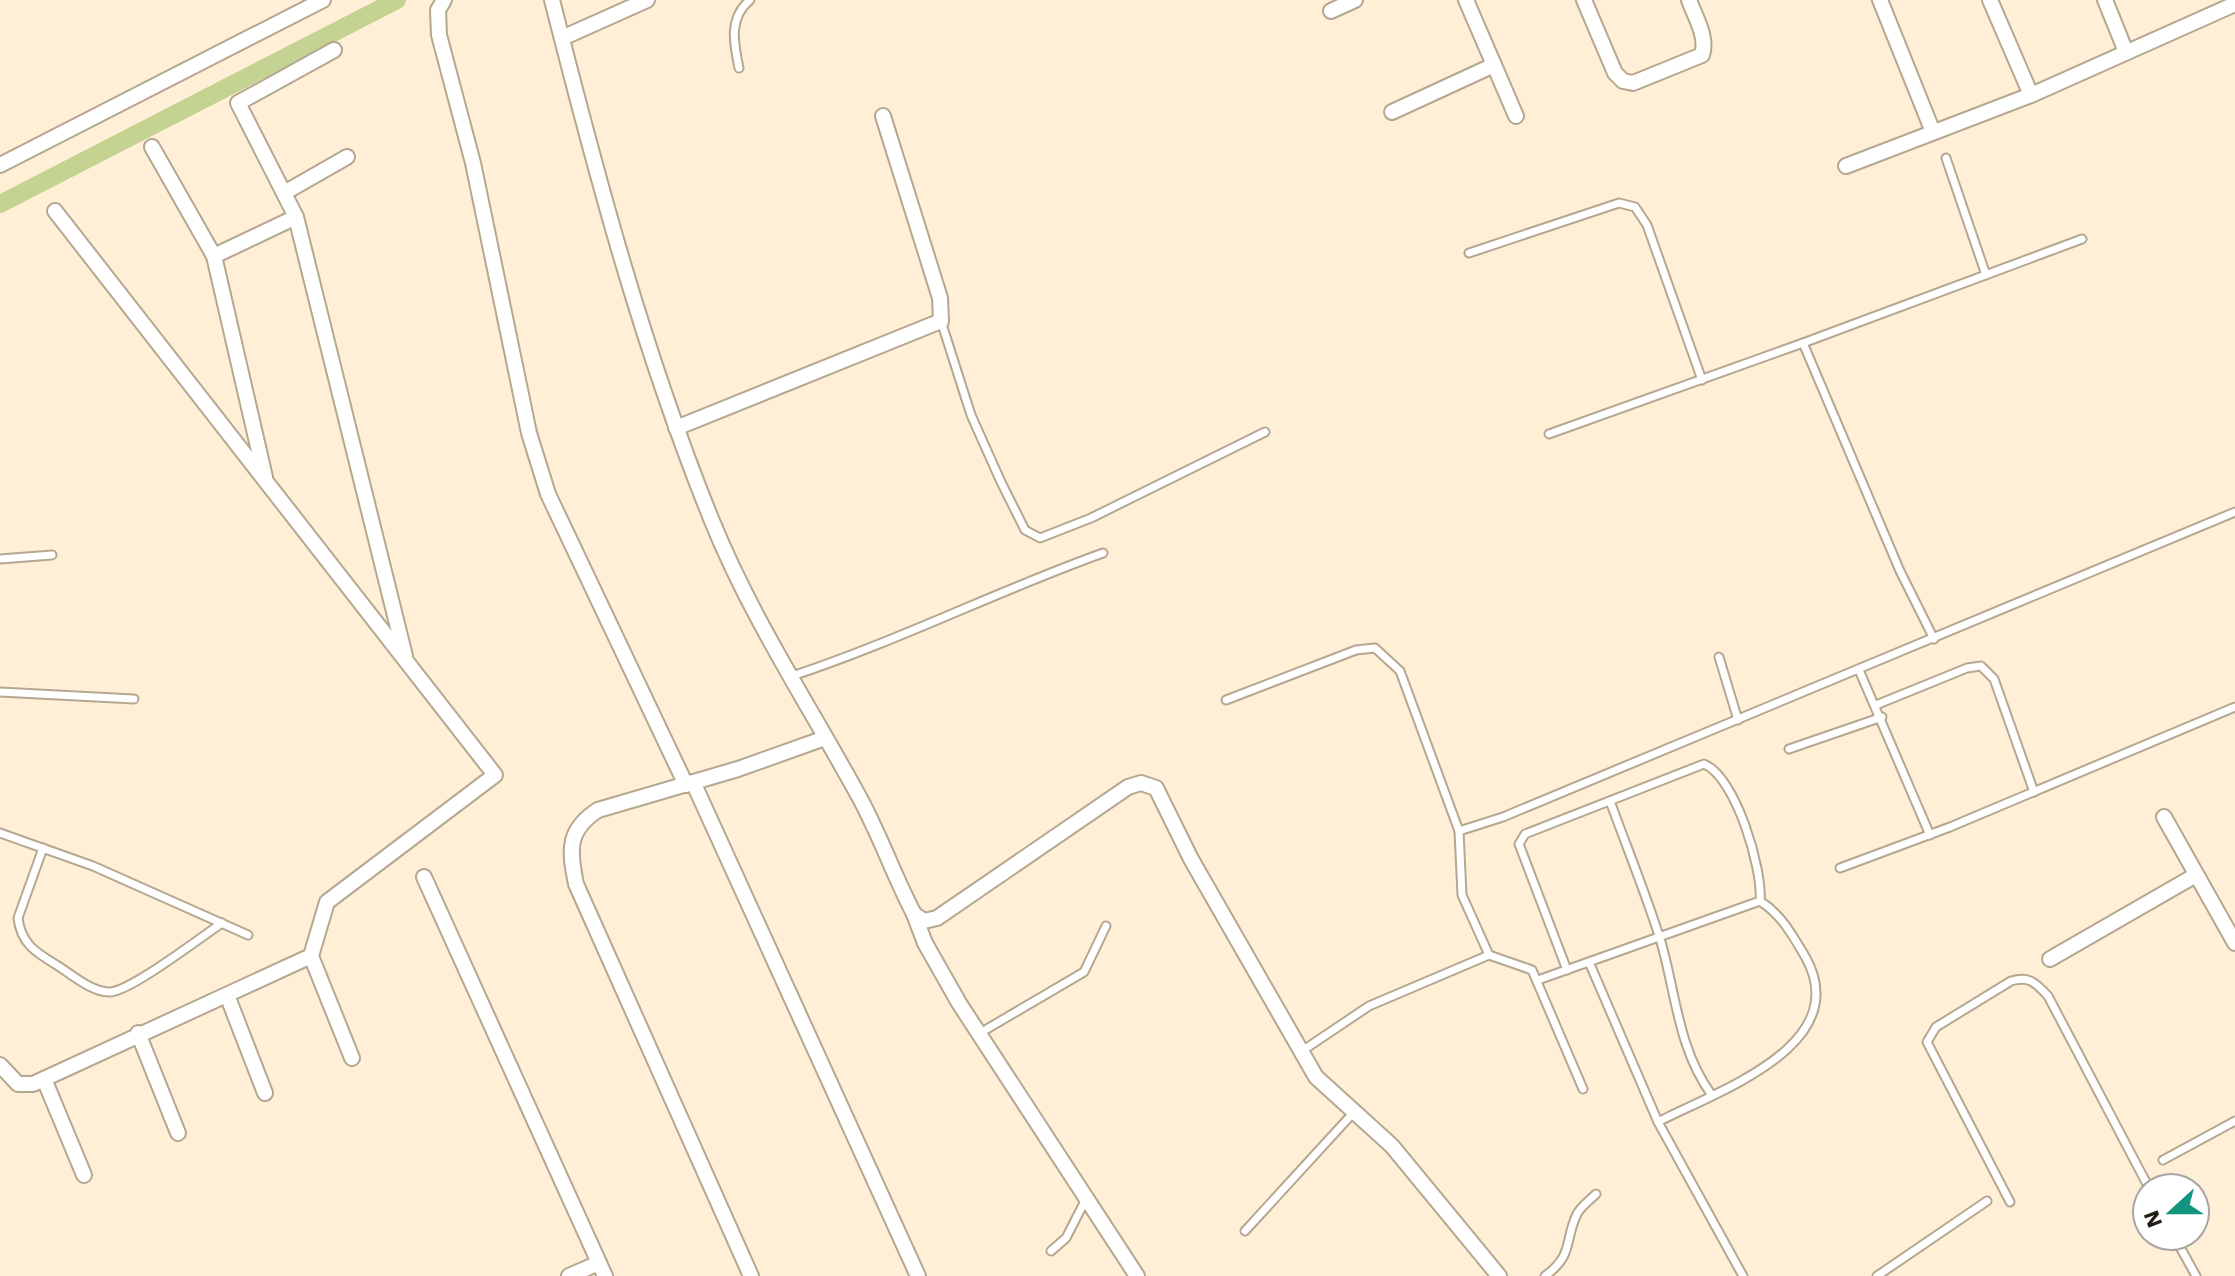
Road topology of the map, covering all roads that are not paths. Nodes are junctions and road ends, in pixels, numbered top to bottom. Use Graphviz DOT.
graph roads {
  1 [pos="323,0"];
  2 [pos="444,0"];
  3 [pos="552,0"];
  4 [pos="647,0"];
  5 [pos="750,0"];
  6 [pos="1355,0"];
  7 [pos="1466,0"];
  8 [pos="1584,0"];
  9 [pos="1689,0"];
  10 [pos="1880,0"];
  11 [pos="1990,0"];
  12 [pos="2105,0"];
  13 [pos="2225,5"];
  14 [pos="1331,11"];
  15 [pos="562,38"];
  16 [pos="334,50"];
  17 [pos="2126,52"];
  18 [pos="1494,65"];
  19 [pos="739,68"];
  20 [pos="2031,95"];
  21 [pos="1392,112"];
  22 [pos="883,116"];
  23 [pos="1516,116"];
  24 [pos="1933,132"];
  25 [pos="152,147"];
  26 [pos="347,157"];
  27 [pos="1946,158"];
  28 [pos="0,165"];
  29 [pos="1846,166"];
  30 [pos="284,193"];
  31 [pos="55,211"];
  32 [pos="296,217"];
  33 [pos="2082,239"];
  34 [pos="1469,253"];
  35 [pos="214,256"];
  36 [pos="1986,275"];
  37 [pos="941,321"];
  38 [pos="1803,343"];
  39 [pos="1702,380"];
  40 [pos="676,428"];
  41 [pos="1265,432"];
  42 [pos="1549,434"];
  43 [pos="266,482"];
  44 [pos="2235,512"];
  45 [pos="1103,553"];
  46 [pos="52,555"];
  47 [pos="0,559"];
  48 [pos="1934,639"];
  49 [pos="1719,657"];
  50 [pos="406,660"];
  51 [pos="1859,670"];
  52 [pos="789,677"];
  53 [pos="0,692"];
  54 [pos="134,699"];
  55 [pos="1226,700"];
  56 [pos="1876,705"];
  57 [pos="2235,707"];
  58 [pos="1882,717"];
  59 [pos="1738,720"];
  60 [pos="825,738"];
  61 [pos="1789,749"];
  62 [pos="689,783"];
  63 [pos="2034,792"];
  64 [pos="1610,801"];
  65 [pos="2164,817"];
  66 [pos="1459,831"];
  67 [pos="0,833"];
  68 [pos="1930,835"];
  69 [pos="43,848"];
  70 [pos="1840,868"];
  71 [pos="2196,875"];
  72 [pos="424,877"];
  73 [pos="1760,901"];
  74 [pos="914,914"];
  75 [pos="222,923"];
  76 [pos="1106,926"];
  77 [pos="248,935"];
  78 [pos="1659,937"];
  79 [pos="2235,943"];
  80 [pos="1489,955"];
  81 [pos="311,956"];
  82 [pos="2050,959"];
  83 [pos="1589,962"];
  84 [pos="1567,970"];
  85 [pos="1538,980"];
  86 [pos="227,995"];
  87 [pos="138,1033"];
  88 [pos="980,1033"];
  89 [pos="1302,1051"];
  90 [pos="352,1058"];
  91 [pos="0,1065"];
  92 [pos="44,1079"];
  93 [pos="1583,1089"];
  94 [pos="265,1093"];
  95 [pos="1711,1094"];
  96 [pos="1355,1110"];
  97 [pos="2235,1121"];
  98 [pos="1658,1122"];
  99 [pos="178,1133"];
  100 [pos="2163,1160"];
  101 [pos="2141,1172"];
  102 [pos="84,1175"];
  103 [pos="1596,1194"];
  104 [pos="1087,1196"];
  105 [pos="1987,1201"];
  106 [pos="2010,1202"];
  107 [pos="1245,1231"];
  108 [pos="1051,1251"];
  109 [pos="2183,1252"];
  110 [pos="602,1269"];
  111 [pos="569,1276"];
  112 [pos="751,1276"];
  113 [pos="918,1276"];
  114 [pos="1137,1276"];
  115 [pos="1499,1276"];
  116 [pos="1545,1276"];
  117 [pos="1743,1276"];
  118 [pos="1877,1276"];
  119 [pos="2196,1276"];
  1 -- 28 [label="street"];
  2 -- 62 [label="street"];
  3 -- 15 [label="street"];
  4 -- 15 [label="street"];
  5 -- 19 [label="lane"];
  6 -- 14 [label="street"];
  7 -- 18 [label="street"];
  8 -- 9 [label="street"];
  10 -- 24 [label="street"];
  11 -- 20 [label="street"];
  12 -- 17 [label="street"];
  13 -- 17 [label="street"];
  15 -- 40 [label="street"];
  16 -- 30 [label="street"];
  17 -- 20 [label="street"];
  18 -- 21 [label="street"];
  18 -- 23 [label="street"];
  20 -- 24 [label="street"];
  22 -- 37 [label="street"];
  24 -- 29 [label="street"];
  25 -- 35 [label="street"];
  26 -- 30 [label="street"];
  27 -- 36 [label="lane"];
  30 -- 32 [label="street"];
  31 -- 43 [label="street"];
  32 -- 35 [label="street"];
  32 -- 50 [label="street"];
  33 -- 36 [label="lane"];
  34 -- 39 [label="lane"];
  35 -- 43 [label="street"];
  36 -- 38 [label="lane"];
  37 -- 40 [label="street"];
  37 -- 41 [label="lane"];
  38 -- 39 [label="lane"];
  38 -- 48 [label="lane"];
  39 -- 42 [label="lane"];
  40 -- 52 [label="street"];
  43 -- 50 [label="street"];
  44 -- 48 [label="lane"];
  45 -- 52 [label="lane"];
  46 -- 47 [label="lane"];
  48 -- 51 [label="lane"];
  49 -- 59 [label="lane"];
  50 -- 81 [label="street"];
  51 -- 56 [label="lane"];
  51 -- 59 [label="lane"];
  52 -- 60 [label="street"];
  53 -- 54 [label="lane"];
  55 -- 66 [label="lane"];
  56 -- 58 [label="lane"];
  56 -- 63 [label="lane"];
  57 -- 63 [label="lane"];
  58 -- 61 [label="lane"];
  58 -- 68 [label="lane"];
  59 -- 66 [label="lane"];
  60 -- 62 [label="street"];
  60 -- 74 [label="street"];
  62 -- 112 [label="street"];
  62 -- 113 [label="street"];
  63 -- 68 [label="lane"];
  64 -- 73 [label="lane"];
  64 -- 78 [label="lane"];
  64 -- 84 [label="lane"];
  65 -- 71 [label="street"];
  66 -- 80 [label="lane"];
  67 -- 69 [label="lane"];
  68 -- 70 [label="lane"];
  69 -- 75 [label="lane"];
  69 -- 75 [label="lane"];
  71 -- 79 [label="street"];
  71 -- 82 [label="street"];
  72 -- 110 [label="street"];
  73 -- 78 [label="lane"];
  73 -- 95 [label="lane"];
  74 -- 88 [label="street"];
  74 -- 89 [label="street"];
  75 -- 77 [label="lane"];
  76 -- 88 [label="lane"];
  78 -- 83 [label="lane"];
  78 -- 95 [label="lane"];
  80 -- 85 [label="lane"];
  80 -- 89 [label="lane"];
  81 -- 86 [label="street"];
  81 -- 90 [label="street"];
  83 -- 84 [label="lane"];
  83 -- 98 [label="lane"];
  84 -- 85 [label="lane"];
  85 -- 93 [label="lane"];
  86 -- 87 [label="street"];
  86 -- 94 [label="street"];
  87 -- 92 [label="street"];
  87 -- 99 [label="street"];
  88 -- 104 [label="street"];
  89 -- 96 [label="street"];
  91 -- 92 [label="street"];
  92 -- 102 [label="street"];
  95 -- 98 [label="lane"];
  96 -- 107 [label="lane"];
  96 -- 115 [label="street"];
  97 -- 100 [label="lane"];
  98 -- 117 [label="lane"];
  101 -- 106 [label="lane"];
  103 -- 116 [label="lane"];
  104 -- 108 [label="lane"];
  104 -- 114 [label="street"];
  105 -- 118 [label="lane"];
  109 -- 119 [label="lane"];
  110 -- 111 [label="street"];
}
